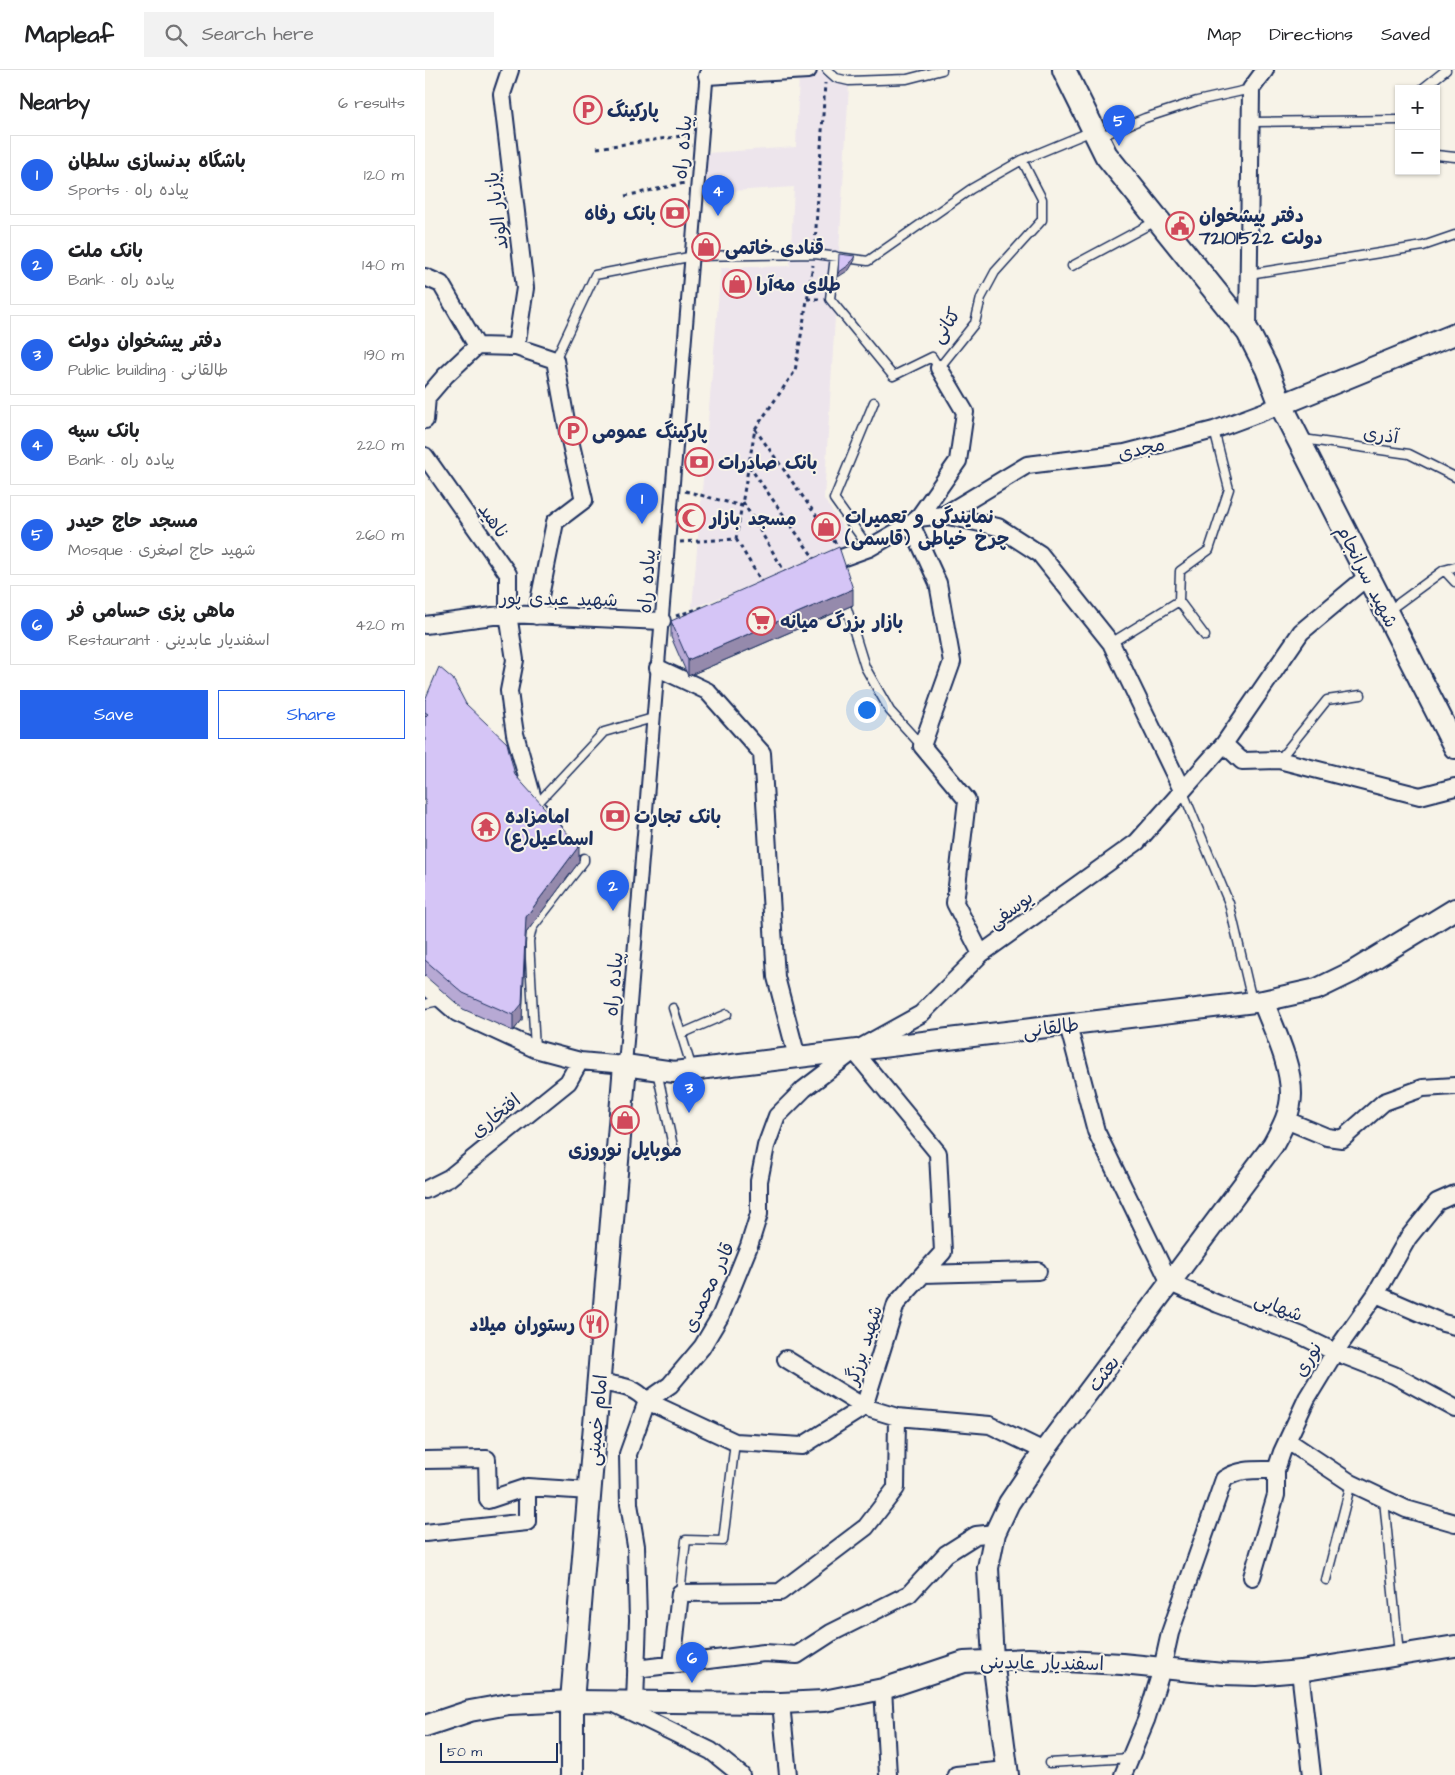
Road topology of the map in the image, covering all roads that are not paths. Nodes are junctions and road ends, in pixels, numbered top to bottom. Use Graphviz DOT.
graph roads {
  1 [pos="510,70"];
  2 [pos="808,70"];
  3 [pos="827,70"];
  4 [pos="942,70"];
  5 [pos="1064,70"];
  6 [pos="1265,70"];
  7 [pos="1446,70"];
  8 [pos="707,73"];
  9 [pos="1427,85"];
  10 [pos="1251,88"];
  11 [pos="1395,120"];
  12 [pos="1252,122"];
  13 [pos="1095,134"];
  14 [pos="1440,155"];
  15 [pos="1455,157"];
  16 [pos="1022,160"];
  17 [pos="1158,220"];
  18 [pos="1455,235"];
  19 [pos="835,256"];
  20 [pos="691,257"];
  21 [pos="1072,266"];
  22 [pos="1249,274"];
  23 [pos="425,277"];
  24 [pos="1248,332"];
  25 [pos="1455,334"];
  26 [pos="477,346"];
  27 [pos="516,347"];
  28 [pos="555,360"];
  29 [pos="939,368"];
  30 [pos="426,396"];
  31 [pos="874,402"];
  32 [pos="1281,405"];
  33 [pos="425,420"];
  34 [pos="1214,430"];
  35 [pos="1298,438"];
  36 [pos="425,456"];
  37 [pos="1455,477"];
  38 [pos="944,515"];
  39 [pos="915,521"];
  40 [pos="869,548"];
  41 [pos="838,562"];
  42 [pos="1455,567"];
  43 [pos="1444,570"];
  44 [pos="1368,576"];
  45 [pos="1455,582"];
  46 [pos="842,591"];
  47 [pos="1179,600"];
  48 [pos="1387,612"];
  49 [pos="508,614"];
  50 [pos="536,616"];
  51 [pos="662,621"];
  52 [pos="425,625"];
  53 [pos="1205,636"];
  54 [pos="1111,643"];
  55 [pos="657,668"];
  56 [pos="1361,695"];
  57 [pos="653,718"];
  58 [pos="1224,744"];
  59 [pos="922,746"];
  60 [pos="1455,747"];
  61 [pos="1279,760"];
  62 [pos="1455,787"];
  63 [pos="1182,790"];
  64 [pos="535,806"];
  65 [pos="555,828"];
  66 [pos="584,858"];
  67 [pos="1455,909"];
  68 [pos="981,954"];
  69 [pos="425,985"];
  70 [pos="443,1000"];
  71 [pos="1258,1002"];
  72 [pos="425,1004"];
  73 [pos="673,1008"];
  74 [pos="727,1014"];
  75 [pos="1068,1025"];
  76 [pos="681,1034"];
  77 [pos="535,1049"];
  78 [pos="854,1051"];
  79 [pos="797,1057"];
  80 [pos="580,1061"];
  81 [pos="625,1065"];
  82 [pos="656,1069"];
  83 [pos="692,1070"];
  84 [pos="1455,1086"];
  85 [pos="1286,1120"];
  86 [pos="673,1146"];
  87 [pos="425,1190"];
  88 [pos="1455,1194"];
  89 [pos="1038,1271"];
  90 [pos="923,1274"];
  91 [pos="1170,1283"];
  92 [pos="1376,1294"];
  93 [pos="1455,1326"];
  94 [pos="1335,1352"];
  95 [pos="786,1359"];
  96 [pos="599,1382"];
  97 [pos="647,1401"];
  98 [pos="864,1407"];
  99 [pos="1455,1408"];
  100 [pos="897,1417"];
  101 [pos="1288,1441"];
  102 [pos="735,1442"];
  103 [pos="1044,1451"];
  104 [pos="425,1460"];
  105 [pos="1276,1470"];
  106 [pos="1351,1483"];
  107 [pos="527,1487"];
  108 [pos="590,1491"];
  109 [pos="1384,1498"];
  110 [pos="1455,1523"];
  111 [pos="425,1533"];
  112 [pos="995,1534"];
  113 [pos="1253,1577"];
  114 [pos="1326,1580"];
  115 [pos="680,1593"];
  116 [pos="1455,1646"];
  117 [pos="1399,1654"];
  118 [pos="993,1660"];
  119 [pos="673,1665"];
  120 [pos="636,1669"];
  121 [pos="1161,1669"];
  122 [pos="1300,1671"];
  123 [pos="883,1689"];
  124 [pos="572,1701"];
  125 [pos="610,1702"];
  126 [pos="635,1702"];
  127 [pos="781,1703"];
  128 [pos="425,1726"];
  129 [pos="1130,1758"];
  130 [pos="1049,1763"];
  131 [pos="1007,1772"];
  132 [pos="573,1775"];
  133 [pos="741,1775"];
  134 [pos="788,1775"];
  135 [pos="888,1775"];
  136 [pos="956,1775"];
  137 [pos="1123,1775"];
  138 [pos="1311,1775"];
  1 -- 27 [label="street, بازیار الوند"];
  2 -- 8 [label="street"];
  3 -- 4 [label="lane"];
  5 -- 13 [label="main road, شهید سرانجام"];
  6 -- 10 [label="street"];
  7 -- 9 [label="lane"];
  8 -- 20 [label="street, پیاده راه"];
  10 -- 12 [label="street"];
  10 -- 13 [label="lane"];
  11 -- 12 [label="lane"];
  12 -- 22 [label="street"];
  13 -- 16 [label="lane"];
  13 -- 17 [label="main road, شهید سرانجام"];
  14 -- 15 [label="lane"];
  16 -- 19 [label="lane"];
  16 -- 29 [label="lane, کتانی"];
  17 -- 21 [label="lane"];
  17 -- 24 [label="main road, شهید سرانجام"];
  18 -- 22 [label="lane"];
  19 -- 20 [label="lane"];
  19 -- 29 [label="lane"];
  20 -- 28 [label="lane"];
  20 -- 51 [label="street, پیاده راه"];
  22 -- 24 [label="street"];
  23 -- 26 [label="street"];
  24 -- 32 [label="main road, شهید سرانجام"];
  25 -- 32 [label="street, مجدی"];
  26 -- 27 [label="street"];
  26 -- 30 [label="street"];
  27 -- 28 [label="street"];
  28 -- 50 [label="street"];
  29 -- 39 [label="street, کتانی"];
  30 -- 33 [label="street"];
  31 -- 40 [label="lane"];
  32 -- 34 [label="street, مجدی"];
  32 -- 35 [label="main road, شهید سرانجام"];
  34 -- 38 [label="street, مجدی"];
  34 -- 47 [label="lane"];
  35 -- 37 [label="lane, آذری"];
  35 -- 44 [label="main road, شهید سرانجام"];
  36 -- 49 [label="street, ناهید"];
  38 -- 39 [label="street, مجدی"];
  38 -- 54 [label="street"];
  39 -- 40 [label="street, مجدی"];
  39 -- 59 [label="street"];
  40 -- 41 [label="street, مجدی"];
  42 -- 43 [label="lane"];
  43 -- 45 [label="lane"];
  43 -- 48 [label="lane"];
  44 -- 48 [label="main road, شهید سرانجام"];
  44 -- 58 [label="street, یوسفی"];
  46 -- 59 [label="lane"];
  47 -- 53 [label="lane"];
  47 -- 54 [label="lane"];
  48 -- 60 [label="main road, شهید سرانجام"];
  49 -- 50 [label="street, شهید عبدی پور"];
  49 -- 52 [label="street, شهید عبدی پور"];
  49 -- 64 [label="street, ناهید"];
  50 -- 51 [label="street, شهید عبدی پور"];
  51 -- 55 [label="street, پیاده راه"];
  54 -- 63 [label="street"];
  55 -- 57 [label="street, پیاده راه"];
  55 -- 79 [label="street"];
  56 -- 61 [label="lane"];
  57 -- 64 [label="lane"];
  57 -- 81 [label="street, پیاده راه"];
  58 -- 61 [label="street"];
  58 -- 63 [label="street, یوسفی"];
  59 -- 68 [label="street"];
  61 -- 62 [label="street"];
  63 -- 68 [label="street, یوسفی"];
  63 -- 71 [label="lane"];
  64 -- 65 [label="street"];
  66 -- 77 [label="lane"];
  67 -- 71 [label="street, طالقانی"];
  68 -- 78 [label="street, یوسفی"];
  69 -- 70 [label="street"];
  70 -- 72 [label="lane"];
  70 -- 77 [label="street"];
  71 -- 75 [label="street, طالقانی"];
  71 -- 85 [label="street, بعثت"];
  73 -- 76 [label="lane"];
  74 -- 76 [label="lane"];
  75 -- 78 [label="street, طالقانی"];
  75 -- 91 [label="street"];
  76 -- 83 [label="lane"];
  77 -- 80 [label="street"];
  78 -- 79 [label="street, طالقانی"];
  78 -- 90 [label="street, شهید برزگر"];
  78 -- 97 [label="street, قادر محمدی"];
  79 -- 83 [label="street, طالقانی"];
  80 -- 81 [label="street"];
  80 -- 87 [label="street, افتخاری"];
  81 -- 82 [label="street, طالقانی"];
  81 -- 96 [label="main road, امام خمینی"];
  82 -- 83 [label="street, طالقانی"];
  82 -- 86 [label="lane"];
  84 -- 85 [label="street"];
  85 -- 91 [label="street, بعثت"];
  88 -- 92 [label="street, نوری"];
  89 -- 90 [label="street"];
  90 -- 98 [label="street, شهید برزگر"];
  91 -- 94 [label="street, شهابی"];
  91 -- 103 [label="street, بعثت"];
  92 -- 93 [label="street"];
  92 -- 94 [label="street, نوری"];
  94 -- 99 [label="street, شهابی"];
  94 -- 101 [label="street, نوری"];
  95 -- 98 [label="street"];
  96 -- 97 [label="street, شهید برزگر"];
  96 -- 108 [label="main road, امام خمینی"];
  97 -- 102 [label="street, شهید برزگر"];
  97 -- 120 [label="street"];
  98 -- 100 [label="street"];
  98 -- 102 [label="street, شهید برزگر"];
  100 -- 103 [label="street"];
  100 -- 115 [label="street"];
  101 -- 105 [label="street, نوری"];
  101 -- 106 [label="street"];
  102 -- 115 [label="lane"];
  103 -- 112 [label="street, بعثت"];
  104 -- 107 [label="street"];
  105 -- 113 [label="street, نوری"];
  105 -- 121 [label="street"];
  106 -- 109 [label="street"];
  106 -- 114 [label="lane"];
  107 -- 108 [label="street"];
  107 -- 111 [label="street"];
  108 -- 124 [label="main road, امام خمینی"];
  109 -- 110 [label="street"];
  109 -- 117 [label="lane"];
  112 -- 118 [label="street, بعثت"];
  112 -- 119 [label="street"];
  115 -- 119 [label="street"];
  116 -- 117 [label="street, اسفندیار عابدینی"];
  117 -- 122 [label="street, اسفندیار عابدینی"];
  118 -- 121 [label="street, اسفندیار عابدینی"];
  118 -- 123 [label="street, اسفندیار عابدینی"];
  118 -- 131 [label="street, بعثت"];
  119 -- 120 [label="street"];
  120 -- 126 [label="street"];
  121 -- 122 [label="street, اسفندیار عابدینی"];
  121 -- 129 [label="street"];
  122 -- 138 [label="street"];
  123 -- 127 [label="street, اسفندیار عابدینی"];
  123 -- 135 [label="street"];
  124 -- 125 [label="street, اسفندیار عابدینی"];
  124 -- 128 [label="street, اسفندیار عابدینی"];
  124 -- 132 [label="main road, امام خمینی"];
  125 -- 126 [label="street, اسفندیار عابدینی"];
  125 -- 133 [label="street"];
  126 -- 127 [label="street, اسفندیار عابدینی"];
  127 -- 134 [label="street"];
  129 -- 130 [label="lane"];
  129 -- 137 [label="street"];
  131 -- 136 [label="street"];
}
